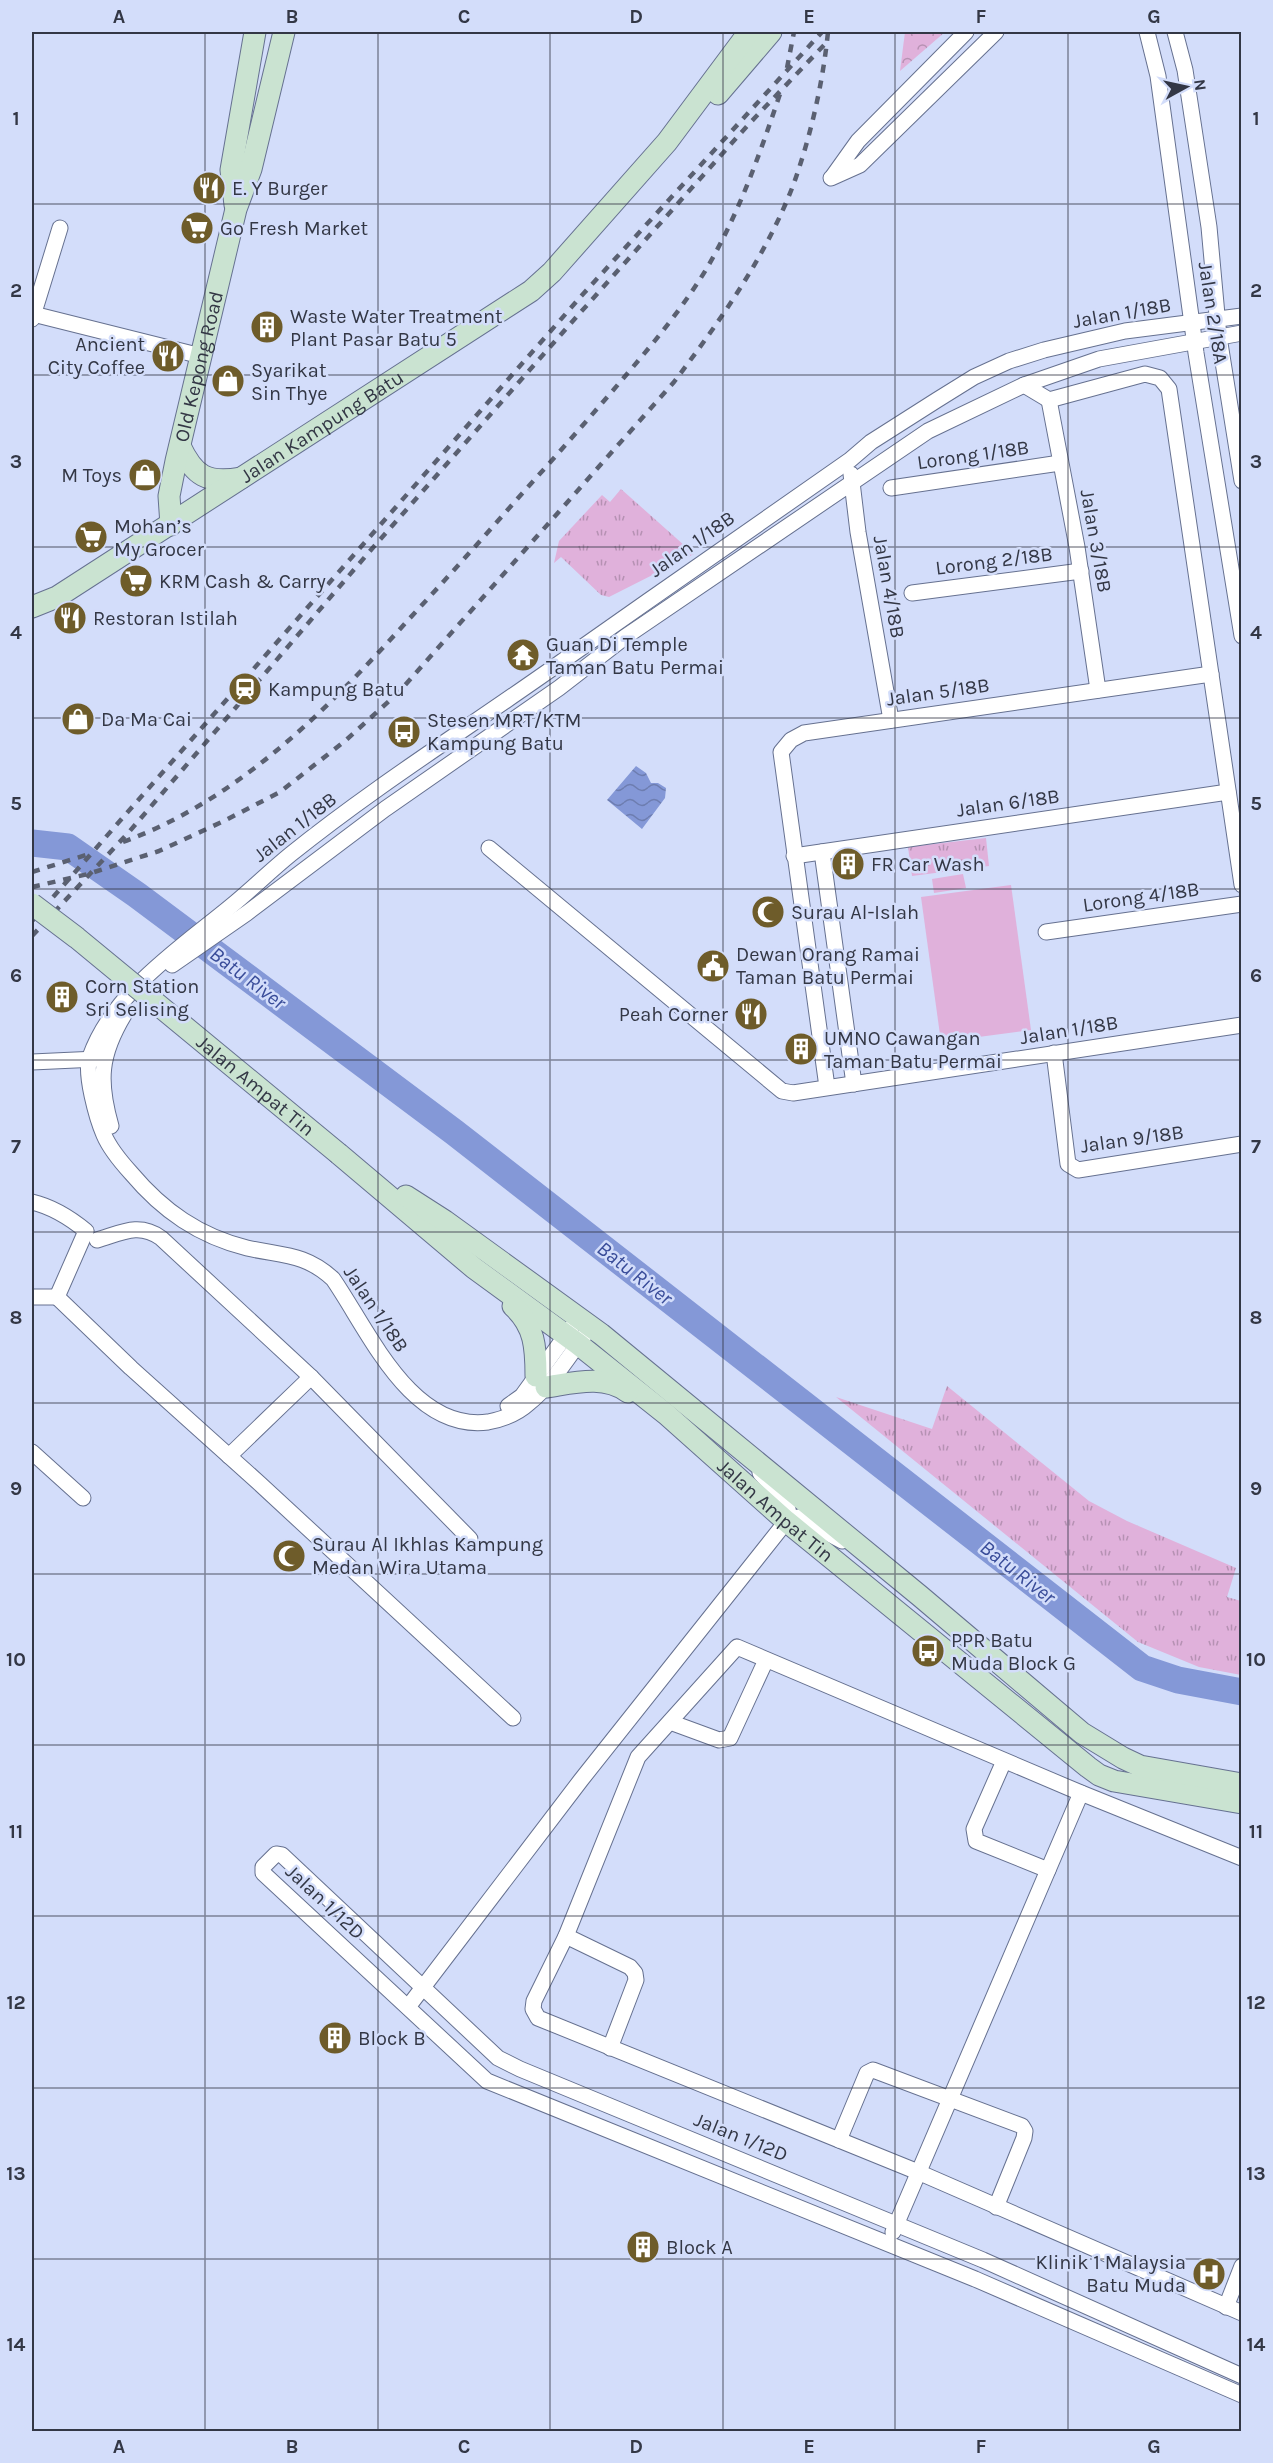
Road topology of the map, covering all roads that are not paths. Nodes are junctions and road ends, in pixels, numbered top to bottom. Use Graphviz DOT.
graph roads {
  1 [pos="255,32"];
  2 [pos="284,32"];
  3 [pos="749,32"];
  4 [pos="771,32"];
  5 [pos="966,32"];
  6 [pos="996,32"];
  7 [pos="1147,32"];
  8 [pos="1175,32"];
  9 [pos="884,114"];
  10 [pos="898,128"];
  11 [pos="667,142"];
  12 [pos="236,209"];
  13 [pos="60,228"];
  14 [pos="34,295"];
  15 [pos="32,316"];
  16 [pos="1242,316"];
  17 [pos="1218,320"];
  18 [pos="1192,323"];
  19 [pos="1242,333"];
  20 [pos="1219,337"];
  21 [pos="1195,340"];
  22 [pos="201,356"];
  23 [pos="1058,372"];
  24 [pos="1024,385"];
  25 [pos="1049,400"];
  26 [pos="180,446"];
  27 [pos="850,460"];
  28 [pos="1060,463"];
  29 [pos="245,477"];
  30 [pos="1242,481"];
  31 [pos="851,483"];
  32 [pos="891,488"];
  33 [pos="171,525"];
  34 [pos="1081,571"];
  35 [pos="912,593"];
  36 [pos="32,606"];
  37 [pos="1242,636"];
  38 [pos="1211,674"];
  39 [pos="1098,690"];
  40 [pos="891,720"];
  41 [pos="1228,792"];
  42 [pos="301,846"];
  43 [pos="489,848"];
  44 [pos="822,852"];
  45 [pos="288,856"];
  46 [pos="794,856"];
  47 [pos="309,865"];
  48 [pos="1242,885"];
  49 [pos="32,904"];
  50 [pos="1242,904"];
  51 [pos="1046,932"];
  52 [pos="161,967"];
  53 [pos="1242,1025"];
  54 [pos="1054,1053"];
  55 [pos="96,1059"];
  56 [pos="32,1062"];
  57 [pos="854,1084"];
  58 [pos="827,1087"];
  59 [pos="1242,1144"];
  60 [pos="339,1154"];
  61 [pos="32,1202"];
  62 [pos="97,1240"];
  63 [pos="474,1268"];
  64 [pos="32,1297"];
  65 [pos="57,1297"];
  66 [pos="585,1322"];
  67 [pos="572,1340"];
  68 [pos="311,1377"];
  69 [pos="541,1382"];
  70 [pos="685,1431"];
  71 [pos="738,1447"];
  72 [pos="32,1452"];
  73 [pos="229,1455"];
  74 [pos="83,1498"];
  75 [pos="786,1521"];
  76 [pos="470,1539"];
  77 [pos="871,1555"];
  78 [pos="766,1660"];
  79 [pos="513,1718"];
  80 [pos="670,1722"];
  81 [pos="1004,1761"];
  82 [pos="1242,1784"];
  83 [pos="1081,1793"];
  84 [pos="1242,1803"];
  85 [pos="1242,1858"];
  86 [pos="1048,1870"];
  87 [pos="566,1936"];
  88 [pos="424,1988"];
  89 [pos="408,2007"];
  90 [pos="610,2048"];
  91 [pos="948,2099"];
  92 [pos="839,2140"];
  93 [pos="918,2172"];
  94 [pos="996,2207"];
  95 [pos="896,2224"];
  96 [pos="888,2244"];
  97 [pos="1242,2266"];
  98 [pos="1227,2307"];
  99 [pos="1242,2313"];
  100 [pos="1242,2376"];
  101 [pos="1242,2395"];
  1 -- 12 [label="street, Old Kepong Road"];
  2 -- 12 [label="street, Old Kepong Road"];
  3 -- 11 [label="street, Jalan Kampung Batu"];
  4 -- 11 [label="street, Jalan Kampung Batu"];
  5 -- 9 [label="street"];
  6 -- 10 [label="street"];
  7 -- 18 [label="street, Jalan 2/18A"];
  8 -- 17 [label="street, Jalan 2/18A"];
  9 -- 10 [label="street"];
  9 -- 10 [label="street"];
  11 -- 29 [label="street, Jalan Kampung Batu"];
  12 -- 22 [label="street, Old Kepong Road"];
  13 -- 14 [label="street"];
  14 -- 15 [label="street"];
  15 -- 22 [label="street"];
  16 -- 17 [label="street, Jalan 1/18B"];
  17 -- 18 [label="street, Jalan 1/18B"];
  17 -- 20 [label="street, Jalan 2/18A"];
  18 -- 21 [label="street, Jalan 2/18A"];
  18 -- 27 [label="street, Jalan 1/18B"];
  19 -- 20 [label="street, Jalan 1/18B"];
  20 -- 21 [label="street, Jalan 1/18B"];
  20 -- 30 [label="street, Jalan 2/18A"];
  21 -- 23 [label="street, Jalan 1/18B"];
  21 -- 37 [label="street, Jalan 2/18A"];
  22 -- 26 [label="street, Old Kepong Road"];
  23 -- 24 [label="street, Jalan 1/18B"];
  23 -- 25 [label="street"];
  24 -- 25 [label="street"];
  24 -- 31 [label="street, Jalan 1/18B"];
  25 -- 28 [label="street, Jalan 3/18B"];
  25 -- 38 [label="street"];
  26 -- 29 [label="street"];
  26 -- 33 [label="street, Old Kepong Road"];
  27 -- 31 [label="street, Jalan 4/18B"];
  27 -- 42 [label="street, Jalan 1/18B"];
  28 -- 32 [label="street, Lorong 1/18B"];
  28 -- 34 [label="street, Jalan 3/18B"];
  29 -- 33 [label="street, Jalan Kampung Batu"];
  31 -- 40 [label="street, Jalan 4/18B"];
  31 -- 47 [label="street, Jalan 1/18B"];
  33 -- 36 [label="street, Jalan Kampung Batu"];
  34 -- 35 [label="street, Lorong 2/18B"];
  34 -- 39 [label="street, Jalan 3/18B"];
  38 -- 39 [label="street, Jalan 5/18B"];
  38 -- 41 [label="street"];
  39 -- 40 [label="street, Jalan 5/18B"];
  40 -- 46 [label="street, Jalan 5/18B"];
  41 -- 44 [label="street, Jalan 6/18B"];
  41 -- 48 [label="street"];
  42 -- 45 [label="street, Jalan 1/18B"];
  42 -- 47 [label="street"];
  43 -- 58 [label="street, Jalan 1/18B"];
  44 -- 46 [label="street, Jalan 6/18B"];
  44 -- 57 [label="street"];
  45 -- 47 [label="street"];
  45 -- 52 [label="street, Jalan 1/18B"];
  46 -- 58 [label="street"];
  47 -- 52 [label="street, Jalan 1/18B"];
  49 -- 60 [label="street, Jalan Ampat Tin, bridge"];
  50 -- 51 [label="street, Lorong 4/18B"];
  52 -- 55 [label="street, Jalan 1/18B"];
  53 -- 54 [label="street, Jalan 1/18B"];
  54 -- 57 [label="street, Jalan 1/18B"];
  54 -- 59 [label="street, Jalan 9/18B"];
  55 -- 56 [label="street"];
  55 -- 69 [label="street, Jalan 1/18B"];
  57 -- 58 [label="street, Jalan 1/18B"];
  60 -- 63 [label="street, Jalan Ampat Tin"];
  60 -- 66 [label="street, Jalan Ampat Tin"];
  61 -- 65 [label="street"];
  62 -- 68 [label="street"];
  63 -- 67 [label="street, Jalan Ampat Tin"];
  63 -- 69 [label="street"];
  64 -- 65 [label="street"];
  65 -- 73 [label="street"];
  66 -- 67 [label="street, Jalan 1/18B"];
  66 -- 71 [label="street, Jalan Ampat Tin"];
  67 -- 69 [label="street, Jalan 1/18B"];
  67 -- 70 [label="street, Jalan Ampat Tin"];
  68 -- 73 [label="street"];
  68 -- 76 [label="street"];
  69 -- 70 [label="street"];
  70 -- 75 [label="street, Jalan Ampat Tin"];
  71 -- 75 [label="street"];
  71 -- 77 [label="street, Jalan Ampat Tin"];
  72 -- 74 [label="street"];
  73 -- 79 [label="street"];
  75 -- 77 [label="street"];
  75 -- 84 [label="street, Jalan Ampat Tin"];
  75 -- 88 [label="street"];
  77 -- 82 [label="street, Jalan Ampat Tin"];
  78 -- 80 [label="street"];
  78 -- 80 [label="street"];
  78 -- 81 [label="street"];
  80 -- 87 [label="street"];
  81 -- 83 [label="street"];
  81 -- 86 [label="street"];
  83 -- 85 [label="street"];
  83 -- 86 [label="street"];
  86 -- 91 [label="street"];
  87 -- 90 [label="street"];
  87 -- 90 [label="street"];
  88 -- 89 [label="street"];
  88 -- 89 [label="street, Jalan 1/12D"];
  88 -- 95 [label="street, Jalan 1/12D"];
  89 -- 96 [label="street, Jalan 1/12D"];
  90 -- 92 [label="street"];
  91 -- 92 [label="street"];
  91 -- 93 [label="street"];
  91 -- 94 [label="street"];
  92 -- 93 [label="street"];
  93 -- 94 [label="street"];
  93 -- 95 [label="street"];
  94 -- 98 [label="street"];
  95 -- 96 [label="street"];
  95 -- 100 [label="street, Jalan 1/12D"];
  96 -- 101 [label="street, Jalan 1/12D"];
  97 -- 98 [label="street"];
  98 -- 99 [label="street"];
}
